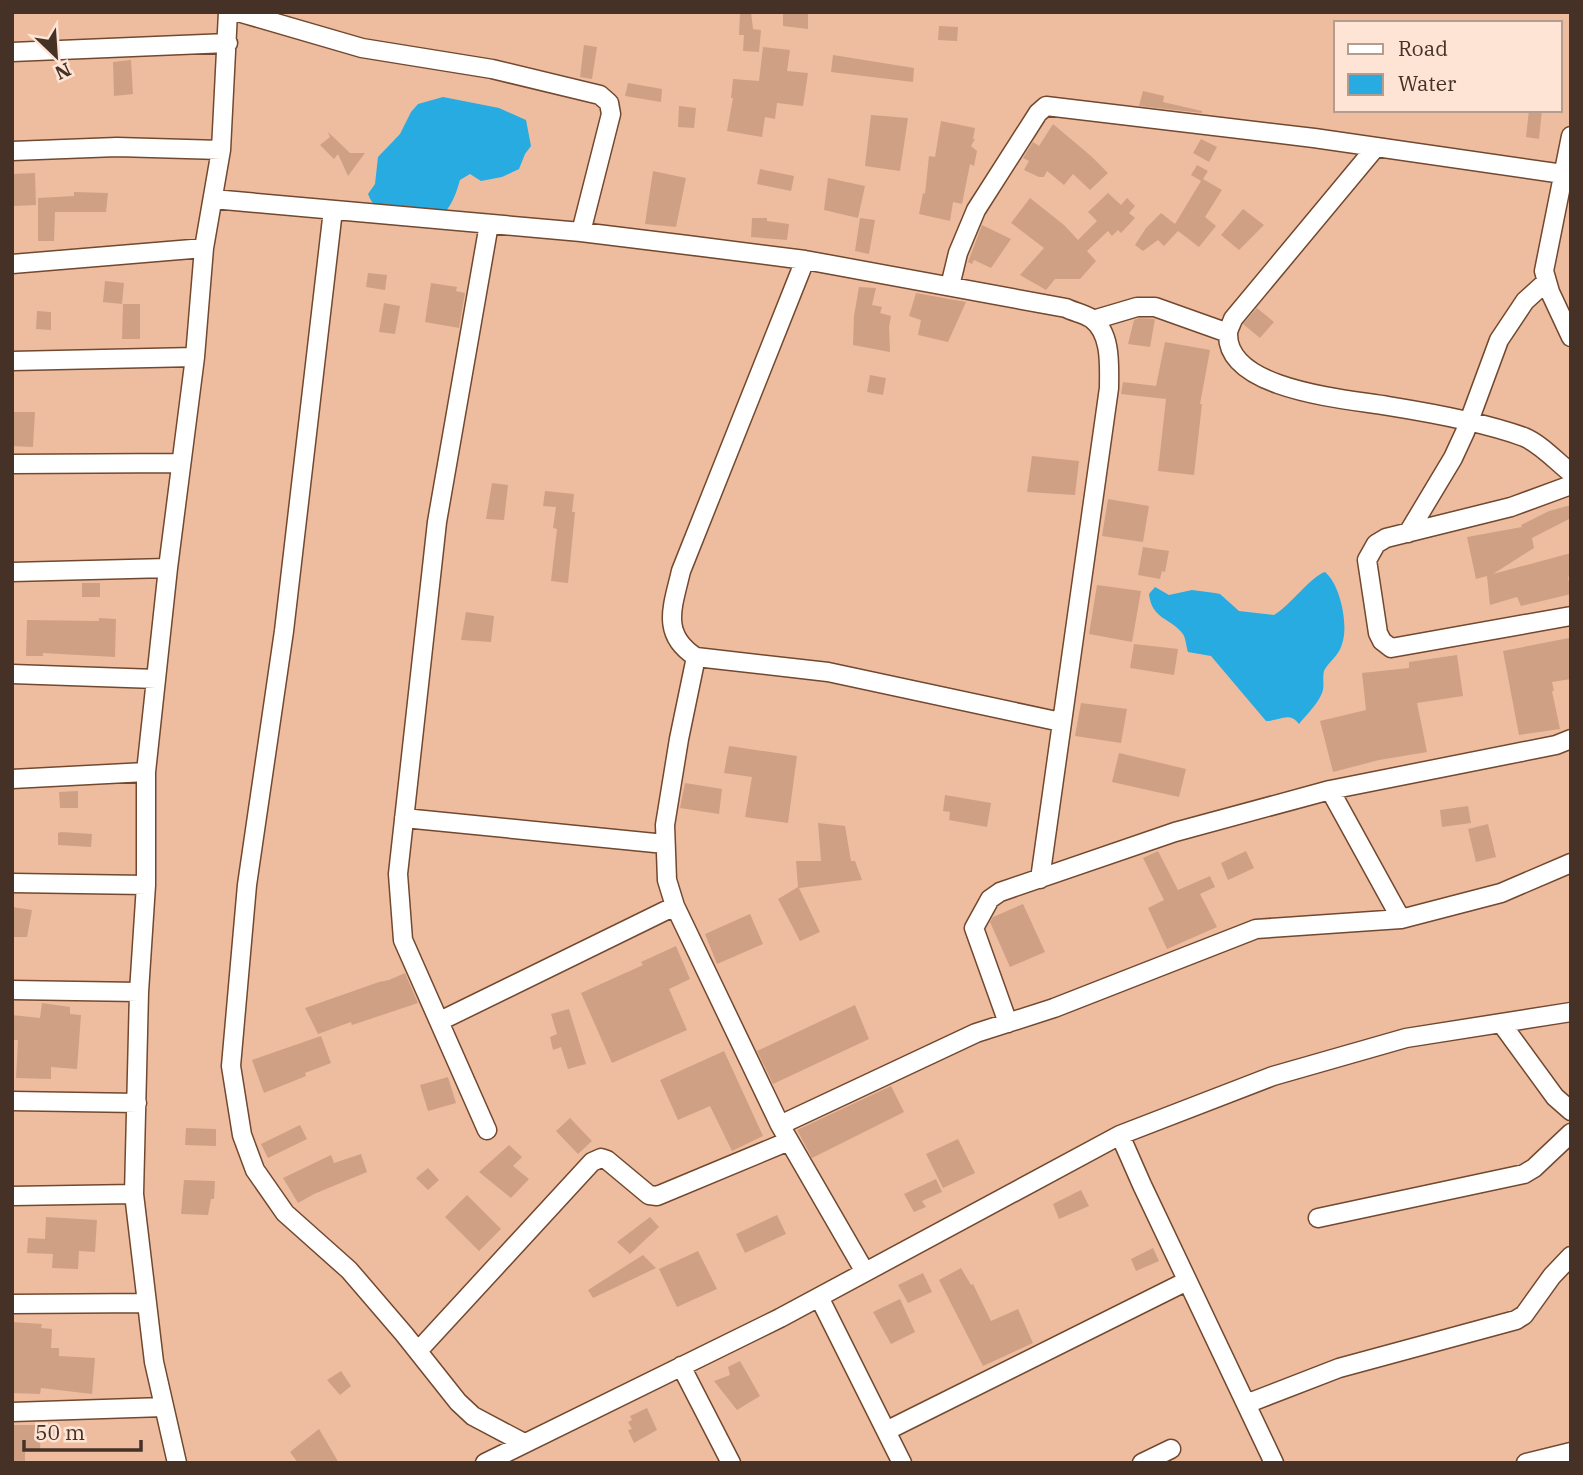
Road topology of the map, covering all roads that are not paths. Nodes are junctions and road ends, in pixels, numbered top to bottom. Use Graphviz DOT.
graph roads {
  1 [pos="228,12"];
  2 [pos="238,12"];
  3 [pos="228,43"];
  4 [pos="12,52"];
  5 [pos="1571,136"];
  6 [pos="1376,146"];
  7 [pos="221,150"];
  8 [pos="12,151"];
  9 [pos="1563,174"];
  10 [pos="213,199"];
  11 [pos="333,210"];
  12 [pos="489,224"];
  13 [pos="581,232"];
  14 [pos="204,248"];
  15 [pos="805,260"];
  16 [pos="12,264"];
  17 [pos="1546,282"];
  18 [pos="950,286"];
  19 [pos="1093,320"];
  20 [pos="1228,333"];
  21 [pos="1571,337"];
  22 [pos="195,357"];
  23 [pos="12,361"];
  24 [pos="1469,422"];
  25 [pos="181,463"];
  26 [pos="12,464"];
  27 [pos="1571,473"];
  28 [pos="1571,485"];
  29 [pos="1408,533"];
  30 [pos="168,568"];
  31 [pos="12,572"];
  32 [pos="1571,616"];
  33 [pos="696,657"];
  34 [pos="12,674"];
  35 [pos="156,679"];
  36 [pos="1061,722"];
  37 [pos="1571,739"];
  38 [pos="146,772"];
  39 [pos="12,779"];
  40 [pos="1330,790"];
  41 [pos="404,818"];
  42 [pos="665,844"];
  43 [pos="1571,863"];
  44 [pos="1040,879"];
  45 [pos="12,883"];
  46 [pos="146,885"];
  47 [pos="675,906"];
  48 [pos="1401,919"];
  49 [pos="12,990"];
  50 [pos="139,992"];
  51 [pos="1571,1012"];
  52 [pos="440,1021"];
  53 [pos="1008,1023"];
  54 [pos="1501,1023"];
  55 [pos="12,1101"];
  56 [pos="137,1103"];
  57 [pos="1571,1111"];
  58 [pos="487,1130"];
  59 [pos="785,1133"];
  60 [pos="1571,1133"];
  61 [pos="1120,1135"];
  62 [pos="134,1194"];
  63 [pos="12,1196"];
  64 [pos="1318,1218"];
  65 [pos="1571,1256"];
  66 [pos="865,1272"];
  67 [pos="1187,1281"];
  68 [pos="819,1297"];
  69 [pos="147,1303"];
  70 [pos="12,1304"];
  71 [pos="418,1351"];
  72 [pos="681,1366"];
  73 [pos="1246,1404"];
  74 [pos="164,1407"];
  75 [pos="12,1412"];
  76 [pos="886,1431"];
  77 [pos="524,1443"];
  78 [pos="1171,1449"];
  79 [pos="1571,1452"];
  80 [pos="177,1463"];
  81 [pos="485,1463"];
  82 [pos="731,1463"];
  83 [pos="902,1463"];
  84 [pos="1142,1463"];
  85 [pos="1274,1463"];
  86 [pos="1526,1463"];
  1 -- 3 [label="street"];
  2 -- 13 [label="street"];
  3 -- 4 [label="street"];
  3 -- 7 [label="street"];
  5 -- 9 [label="street"];
  6 -- 9 [label="street"];
  6 -- 18 [label="street"];
  6 -- 20 [label="street"];
  7 -- 8 [label="street"];
  7 -- 10 [label="street"];
  9 -- 17 [label="street"];
  10 -- 11 [label="street"];
  10 -- 14 [label="street"];
  11 -- 12 [label="street"];
  11 -- 71 [label="street"];
  12 -- 13 [label="street"];
  12 -- 41 [label="street"];
  13 -- 15 [label="street"];
  14 -- 16 [label="street"];
  14 -- 22 [label="street"];
  15 -- 18 [label="street"];
  15 -- 33 [label="street"];
  17 -- 21 [label="street"];
  17 -- 24 [label="street"];
  18 -- 19 [label="street"];
  19 -- 20 [label="street"];
  19 -- 36 [label="street"];
  20 -- 24 [label="street"];
  22 -- 23 [label="street"];
  22 -- 25 [label="street"];
  24 -- 27 [label="street"];
  24 -- 29 [label="street"];
  25 -- 26 [label="street"];
  25 -- 30 [label="street"];
  28 -- 29 [label="street"];
  29 -- 32 [label="street"];
  30 -- 31 [label="street"];
  30 -- 35 [label="street"];
  33 -- 36 [label="street"];
  33 -- 42 [label="street"];
  34 -- 35 [label="street"];
  35 -- 38 [label="street"];
  36 -- 44 [label="street"];
  37 -- 40 [label="street"];
  38 -- 39 [label="street"];
  38 -- 46 [label="street"];
  40 -- 44 [label="street"];
  40 -- 48 [label="street"];
  41 -- 42 [label="street"];
  41 -- 52 [label="street"];
  42 -- 47 [label="street"];
  43 -- 48 [label="street"];
  44 -- 53 [label="street"];
  45 -- 46 [label="street"];
  46 -- 50 [label="street"];
  47 -- 52 [label="street"];
  47 -- 59 [label="street"];
  48 -- 53 [label="street"];
  49 -- 50 [label="street"];
  50 -- 56 [label="street"];
  51 -- 54 [label="street"];
  52 -- 58 [label="street"];
  53 -- 59 [label="street"];
  54 -- 57 [label="street"];
  54 -- 61 [label="street"];
  55 -- 56 [label="street"];
  56 -- 62 [label="street"];
  59 -- 66 [label="street"];
  59 -- 71 [label="street"];
  60 -- 64 [label="street"];
  61 -- 66 [label="street"];
  61 -- 67 [label="street"];
  62 -- 63 [label="street"];
  62 -- 69 [label="street"];
  65 -- 73 [label="street"];
  66 -- 68 [label="street"];
  67 -- 73 [label="street"];
  67 -- 76 [label="street"];
  68 -- 72 [label="street"];
  68 -- 76 [label="street"];
  69 -- 70 [label="street"];
  69 -- 74 [label="street"];
  71 -- 77 [label="street"];
  72 -- 77 [label="street"];
  72 -- 82 [label="street"];
  73 -- 85 [label="street"];
  74 -- 75 [label="street"];
  74 -- 80 [label="street"];
  76 -- 83 [label="street"];
  77 -- 81 [label="street"];
  78 -- 84 [label="street"];
  79 -- 86 [label="street"];
}
